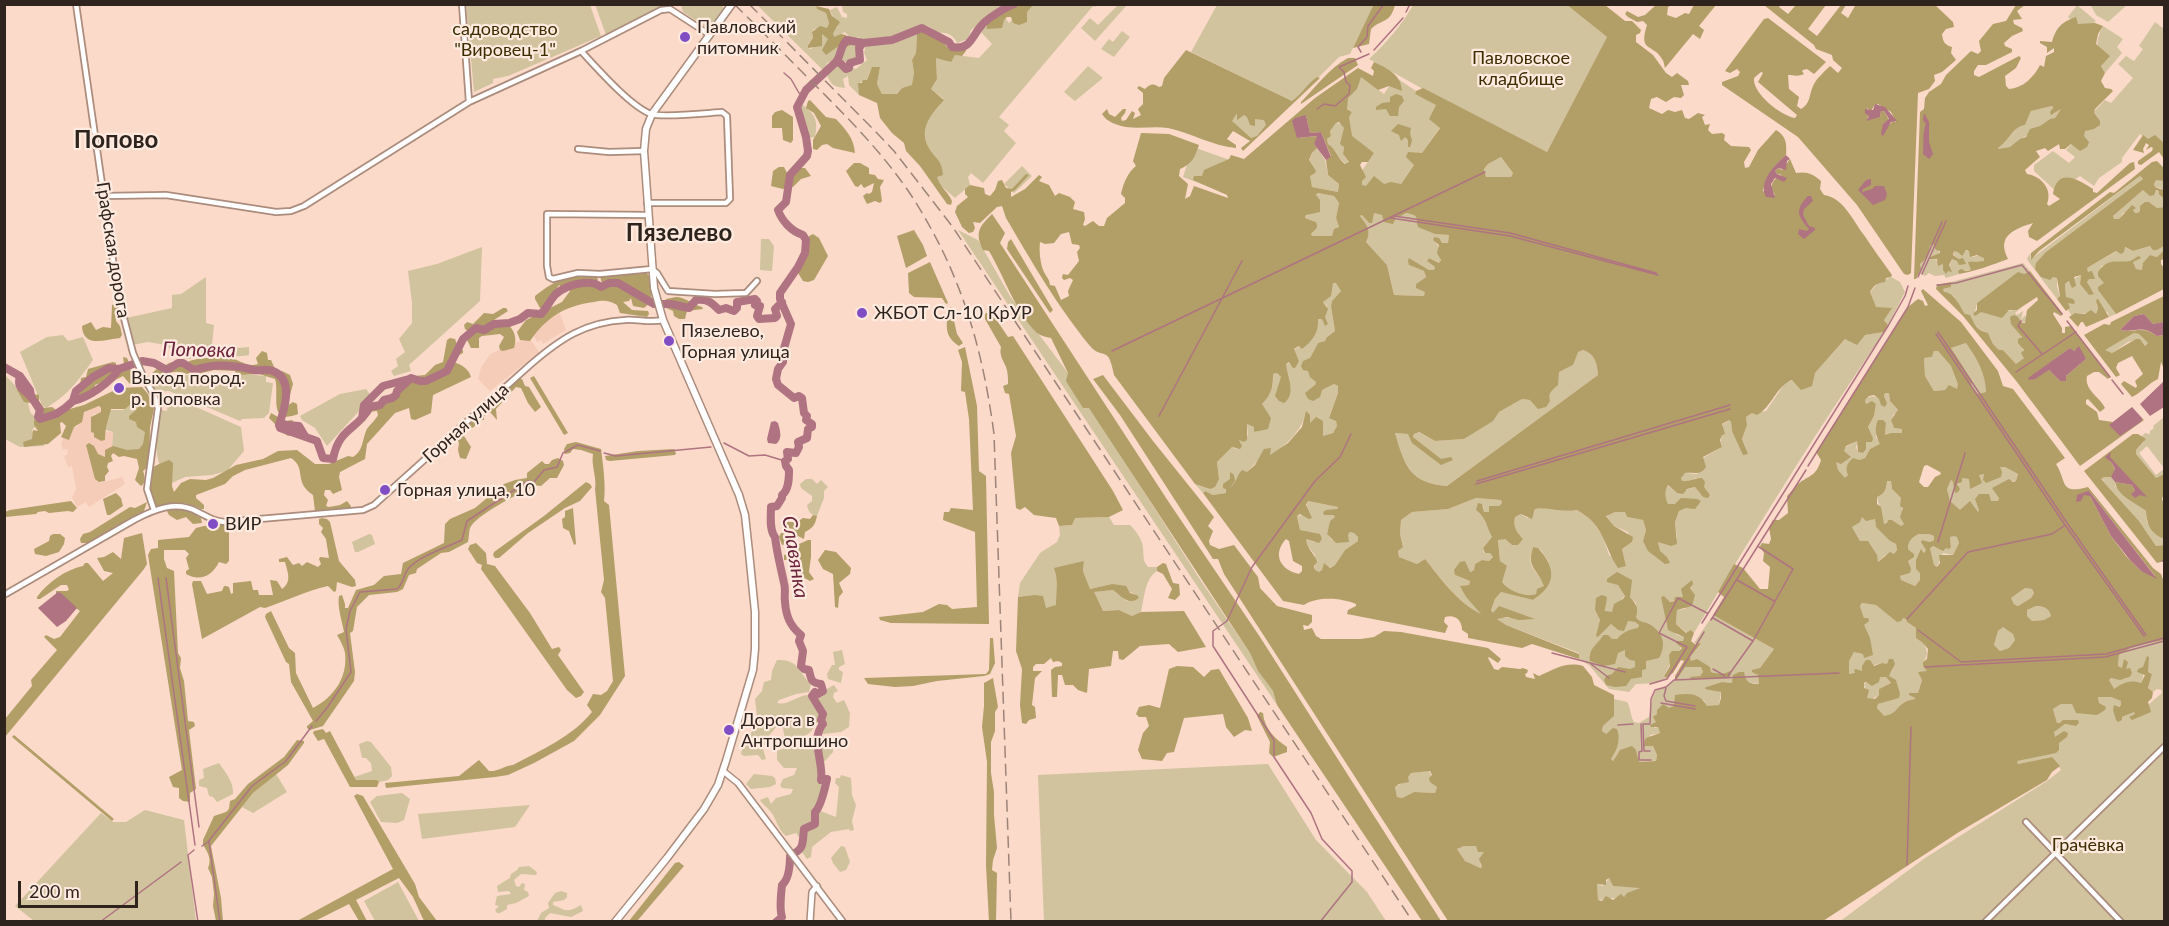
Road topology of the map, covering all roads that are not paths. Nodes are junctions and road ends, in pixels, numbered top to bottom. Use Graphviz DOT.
graph roads {
  1 [pos="76,4"];
  2 [pos="462,4"];
  3 [pos="732,4"];
  4 [pos="710,35"];
  5 [pos="581,51"];
  6 [pos="469,102"];
  7 [pos="652,114"];
  8 [pos="578,149"];
  9 [pos="644,151"];
  10 [pos="104,196"];
  11 [pos="647,203"];
  12 [pos="648,215"];
  13 [pos="652,269"];
  14 [pos="756,281"];
  15 [pos="663,320"];
  16 [pos="154,510"];
  17 [pos="4,595"];
  18 [pos="2164,747"];
  19 [pos="723,771"];
  20 [pos="2026,822"];
  21 [pos="2056,853"];
  22 [pos="817,886"];
  23 [pos="615,921"];
  24 [pos="810,921"];
  25 [pos="843,921"];
  26 [pos="1984,921"];
  27 [pos="2121,921"];
  1 -- 10 [label="street, Графская дорога"];
  2 -- 6 [label="street"];
  3 -- 4 [label="main road"];
  4 -- 5 [label="street"];
  4 -- 7 [label="main road"];
  5 -- 6 [label="street"];
  5 -- 7 [label="street"];
  6 -- 10 [label="street"];
  7 -- 9 [label="main road"];
  7 -- 11 [label="street"];
  8 -- 9 [label="street"];
  9 -- 11 [label="main road"];
  10 -- 16 [label="street, Графская дорога"];
  11 -- 12 [label="main road"];
  12 -- 13 [label="main road"];
  12 -- 13 [label="street"];
  13 -- 14 [label="street"];
  13 -- 15 [label="main road"];
  15 -- 16 [label="street, Горная улица"];
  15 -- 19 [label="main road"];
  16 -- 17 [label="street"];
  18 -- 21 [label="street"];
  19 -- 22 [label="street"];
  19 -- 23 [label="main road"];
  20 -- 21 [label="street"];
  21 -- 26 [label="street"];
  21 -- 27 [label="street"];
  22 -- 24 [label="street"];
  22 -- 25 [label="street"];
}
